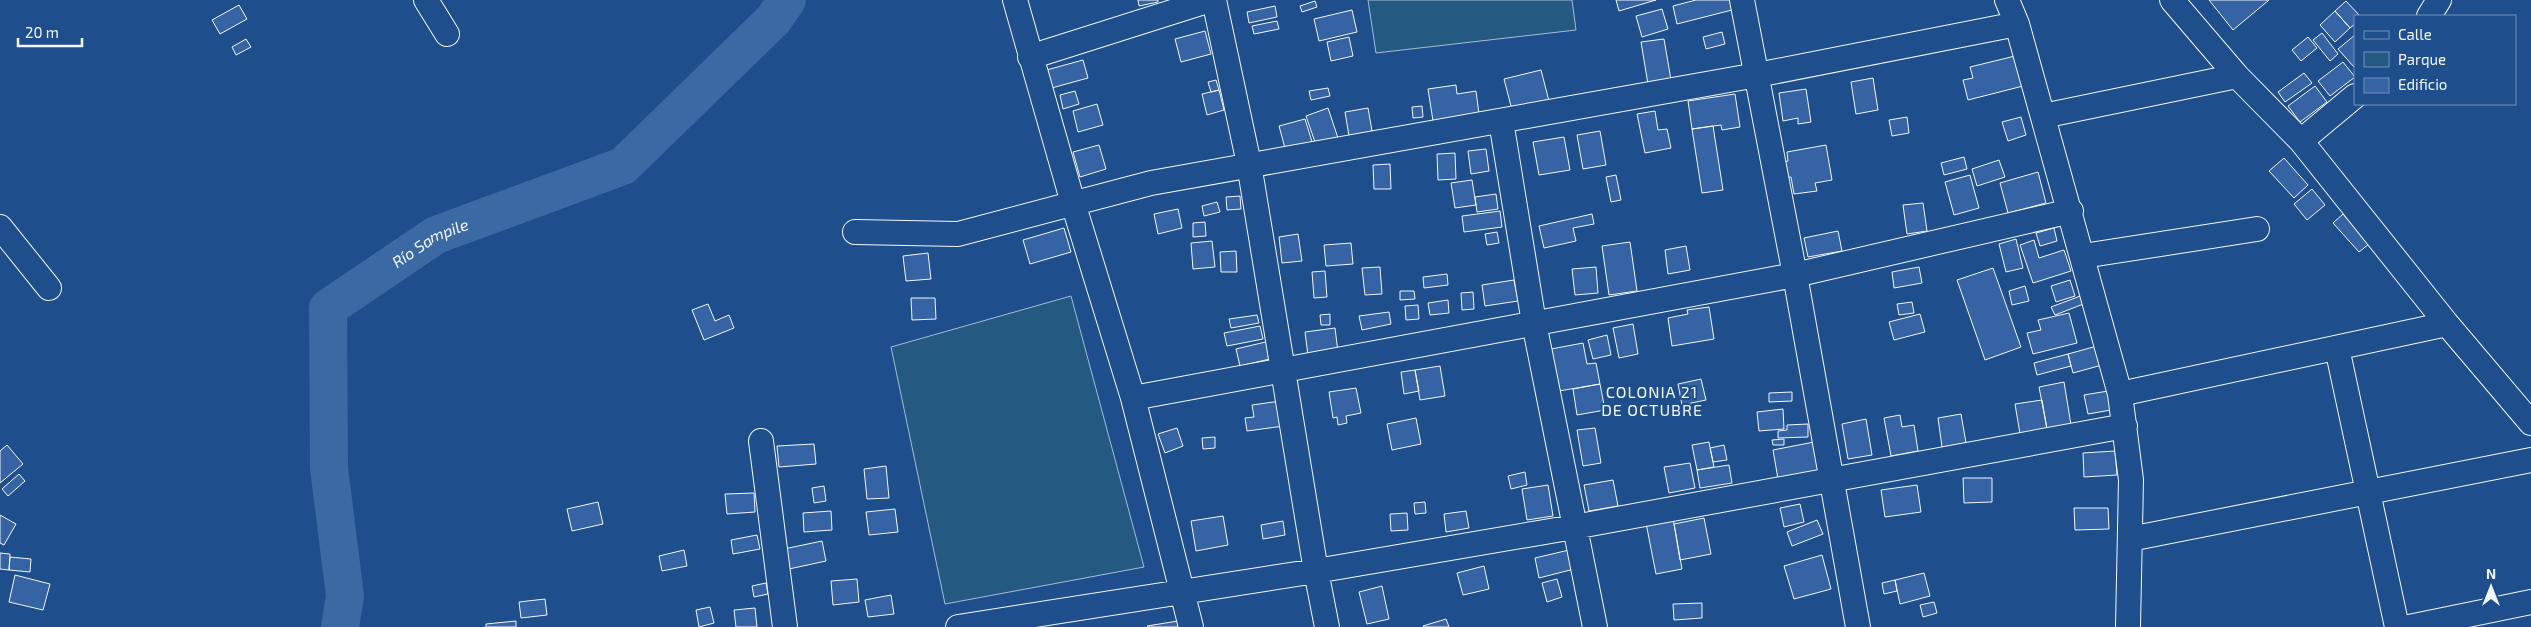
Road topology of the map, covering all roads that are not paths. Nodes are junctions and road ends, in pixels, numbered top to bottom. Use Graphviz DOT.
graph roads {
  1 [pos="426,0"];
  2 [pos="1014,0"];
  3 [pos="1212,0"];
  4 [pos="1742,0"];
  5 [pos="2007,0"];
  6 [pos="2172,0"];
  7 [pos="2439,0"];
  8 [pos="2430,15"];
  9 [pos="2017,24"];
  10 [pos="447,34"];
  11 [pos="1030,58"];
  12 [pos="1757,75"];
  13 [pos="2236,76"];
  14 [pos="2354,97"];
  15 [pos="2043,116"];
  16 [pos="1501,121"];
  17 [pos="2301,140"];
  18 [pos="1249,164"];
  19 [pos="1073,203"];
  20 [pos="2071,211"];
  21 [pos="0,227"];
  22 [pos="2257,229"];
  23 [pos="855,232"];
  24 [pos="2083,256"];
  25 [pos="1795,275"];
  26 [pos="49,288"];
  27 [pos="1534,324"];
  28 [pos="2447,324"];
  29 [pos="2337,348"];
  30 [pos="1283,372"];
  31 [pos="2120,394"];
  32 [pos="1133,398"];
  33 [pos="2531,423"];
  34 [pos="2125,426"];
  35 [pos="761,441"];
  36 [pos="2531,460"];
  37 [pos="1832,480"];
  38 [pos="2368,492"];
  39 [pos="1574,527"];
  40 [pos="2130,539"];
  41 [pos="1316,571"];
  42 [pos="1182,592"];
  43 [pos="2531,602"];
  44 [pos="785,627"];
  45 [pos="958,627"];
  46 [pos="1191,627"];
  47 [pos="1327,627"];
  48 [pos="1595,627"];
  49 [pos="1858,627"];
  50 [pos="2128,627"];
  51 [pos="2397,627"];
  52 [pos="2409,627"];
  1 -- 10 [label="street"];
  2 -- 11 [label="street"];
  3 -- 11 [label="street"];
  3 -- 18 [label="street"];
  4 -- 12 [label="street"];
  5 -- 9 [label="street"];
  6 -- 13 [label="street"];
  7 -- 8 [label="street"];
  9 -- 12 [label="street"];
  9 -- 15 [label="street"];
  11 -- 19 [label="street"];
  12 -- 16 [label="street"];
  12 -- 25 [label="street"];
  13 -- 15 [label="street"];
  13 -- 17 [label="street"];
  14 -- 17 [label="street"];
  15 -- 20 [label="street"];
  16 -- 18 [label="street"];
  16 -- 27 [label="street"];
  17 -- 28 [label="street"];
  18 -- 19 [label="street"];
  18 -- 30 [label="street"];
  19 -- 23 [label="street"];
  19 -- 32 [label="street"];
  20 -- 24 [label="street"];
  20 -- 25 [label="street"];
  21 -- 26 [label="street"];
  22 -- 24 [label="street"];
  24 -- 31 [label="street"];
  25 -- 27 [label="street"];
  25 -- 37 [label="street"];
  27 -- 30 [label="street"];
  27 -- 39 [label="street"];
  28 -- 29 [label="street"];
  28 -- 33 [label="street"];
  29 -- 31 [label="street"];
  29 -- 38 [label="street"];
  30 -- 32 [label="street"];
  30 -- 41 [label="street"];
  31 -- 34 [label="street"];
  32 -- 42 [label="street"];
  34 -- 37 [label="street"];
  34 -- 40 [label="street"];
  35 -- 44 [label="street"];
  36 -- 38 [label="street"];
  37 -- 39 [label="street"];
  37 -- 49 [label="street"];
  38 -- 40 [label="street"];
  38 -- 51 [label="street"];
  39 -- 41 [label="street"];
  39 -- 48 [label="street"];
  40 -- 50 [label="street"];
  41 -- 42 [label="street"];
  41 -- 47 [label="street"];
  42 -- 45 [label="street"];
  42 -- 46 [label="street"];
  43 -- 52 [label="street"];
}
